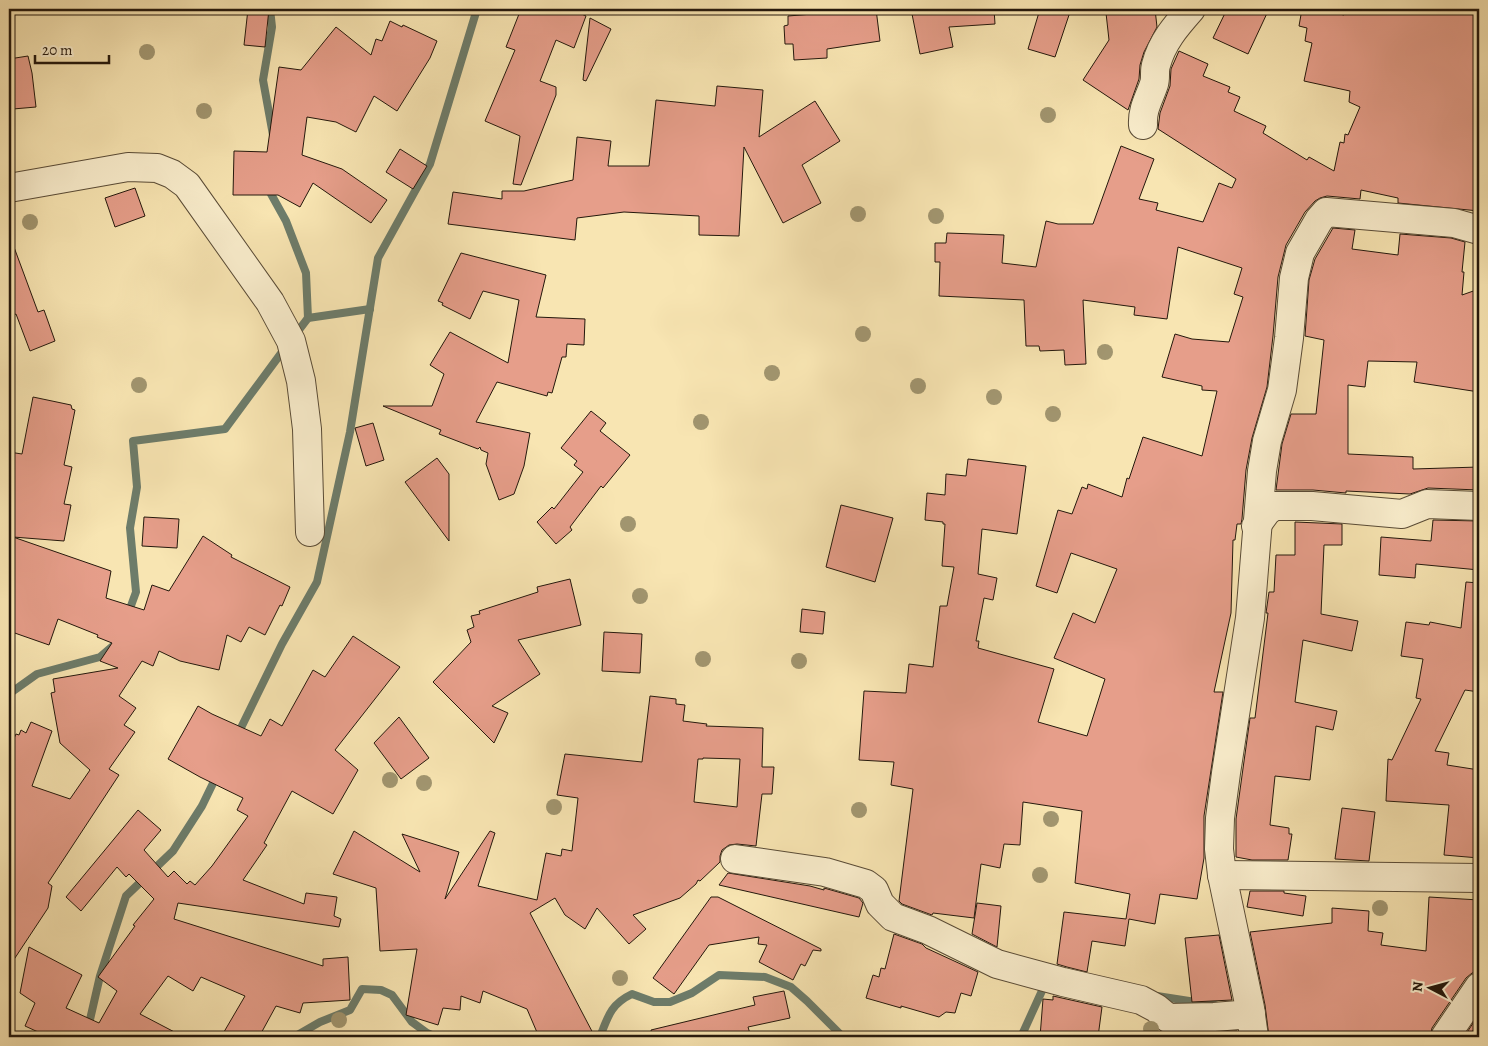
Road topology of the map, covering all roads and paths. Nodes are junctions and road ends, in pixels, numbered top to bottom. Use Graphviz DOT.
graph roads {
  1 [pos="1191,9"];
  2 [pos="1143,125"];
  3 [pos="9,188"];
  4 [pos="1479,230"];
  5 [pos="1479,506"];
  6 [pos="1256,526"];
  7 [pos="310,532"];
  8 [pos="735,859"];
  9 [pos="1222,875"];
  10 [pos="1479,878"];
  11 [pos="1479,987"];
  12 [pos="1252,1026"];
  13 [pos="1445,1037"];
  1 -- 2 [label="street"];
  3 -- 7 [label="street"];
  4 -- 6 [label="street"];
  5 -- 6 [label="street"];
  6 -- 9 [label="street"];
  8 -- 12 [label="street"];
  9 -- 10 [label="street"];
  9 -- 12 [label="street"];
  11 -- 13 [label="street"];
}
